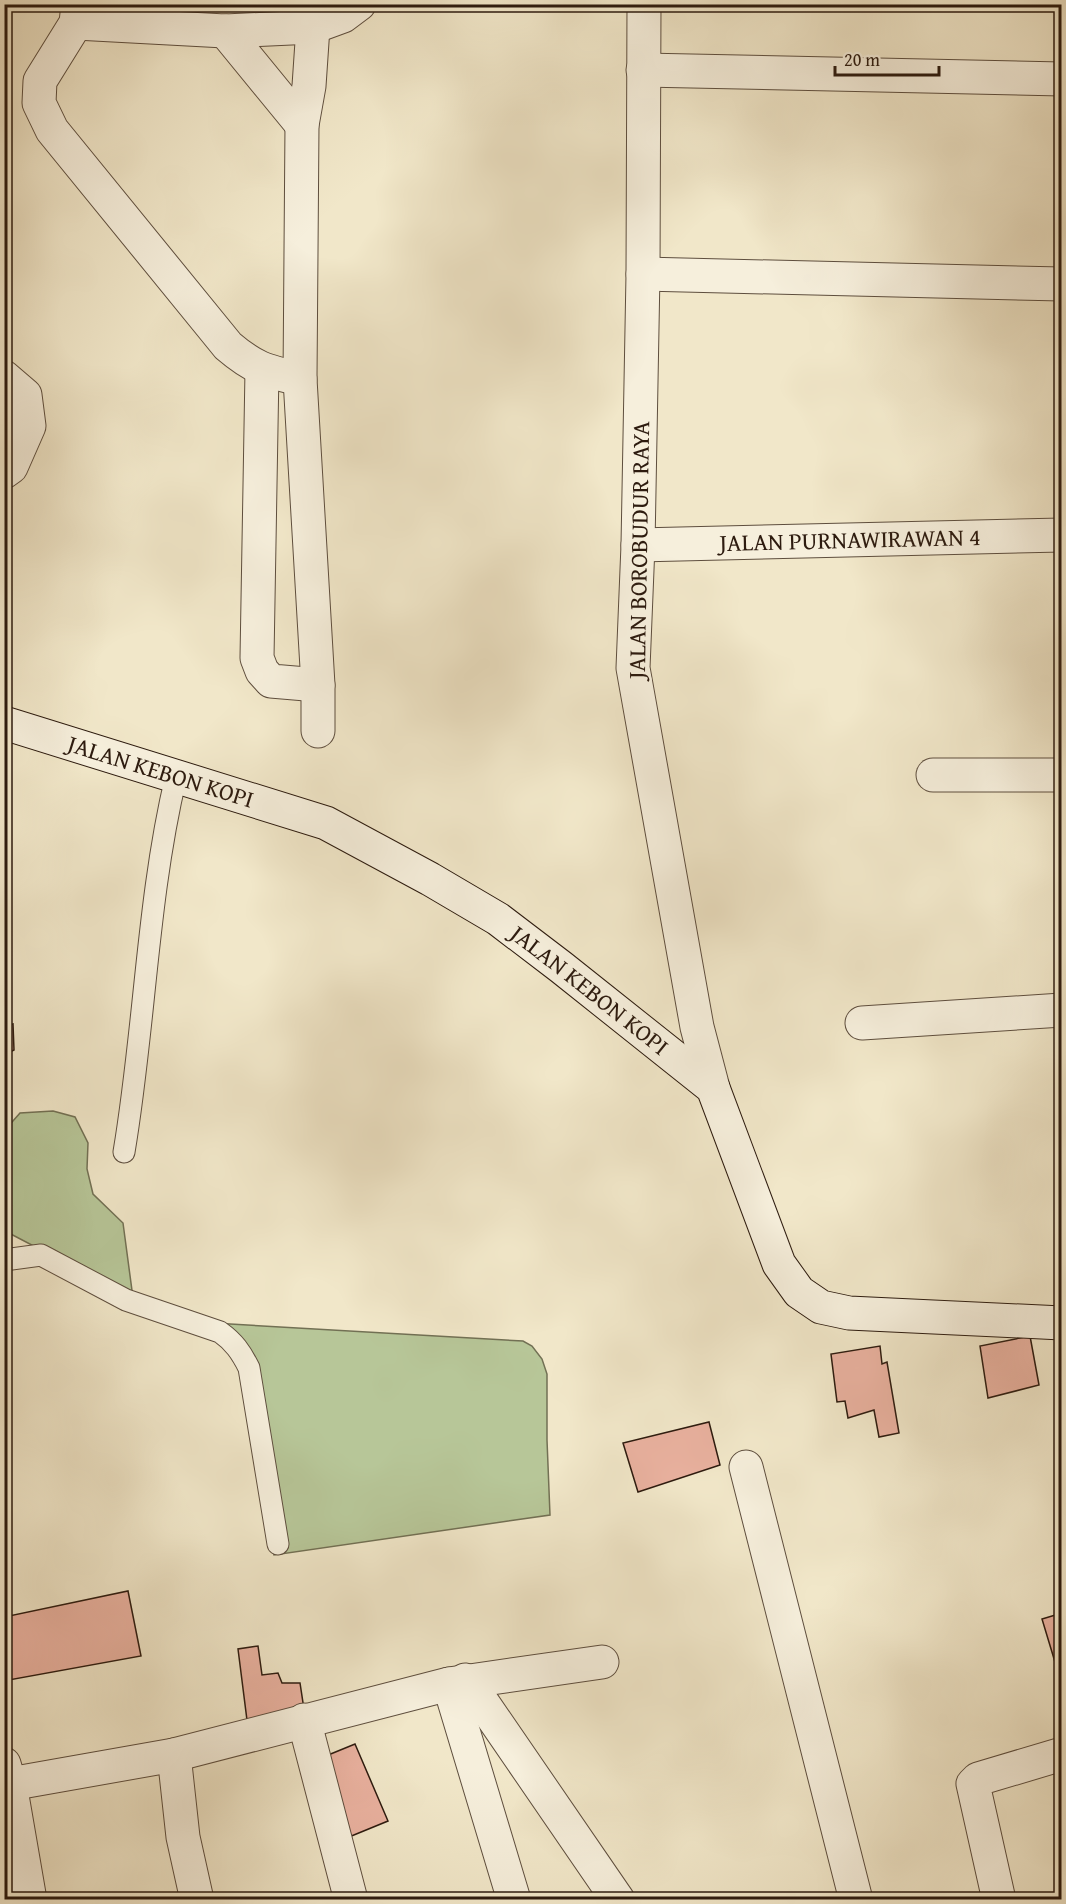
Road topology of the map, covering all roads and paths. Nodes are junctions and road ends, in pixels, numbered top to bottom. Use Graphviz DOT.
graph roads {
  1 [pos="359,4"];
  2 [pos="644,4"];
  3 [pos="77,14"];
  4 [pos="313,27"];
  5 [pos="225,31"];
  6 [pos="643,70"];
  7 [pos="1062,79"];
  8 [pos="302,125"];
  9 [pos="644,274"];
  10 [pos="1062,284"];
  11 [pos="262,370"];
  12 [pos="4,378"];
  13 [pos="300,379"];
  14 [pos="4,472"];
  15 [pos="1062,535"];
  16 [pos="259,542"];
  17 [pos="310,545"];
  18 [pos="638,546"];
  19 [pos="318,685"];
  20 [pos="4,723"];
  21 [pos="318,731"];
  22 [pos="933,775"];
  23 [pos="1062,775"];
  24 [pos="176,777"];
  25 [pos="1062,1010"];
  26 [pos="862,1023"];
  27 [pos="713,1088"];
  28 [pos="124,1152"];
  29 [pos="4,1260"];
  30 [pos="1062,1323"];
  31 [pos="746,1467"];
  32 [pos="278,1544"];
  33 [pos="602,1662"];
  34 [pos="457,1682"];
  35 [pos="304,1720"];
  36 [pos="1062,1754"];
  37 [pos="174,1755"];
  38 [pos="7,1782"];
  39 [pos="20,1889"];
  40 [pos="198,1899"];
  41 [pos="351,1899"];
  42 [pos="514,1899"];
  43 [pos="618,1899"];
  44 [pos="856,1899"];
  45 [pos="999,1899"];
  1 -- 4 [label="street"];
  2 -- 6 [label="street, JALAN BOROBUDUR RAYA"];
  3 -- 5 [label="street"];
  3 -- 11 [label="street"];
  4 -- 5 [label="street"];
  4 -- 8 [label="street"];
  5 -- 8 [label="street"];
  6 -- 7 [label="street"];
  6 -- 9 [label="street, JALAN BOROBUDUR RAYA"];
  8 -- 13 [label="street"];
  9 -- 10 [label="street"];
  9 -- 18 [label="street, JALAN BOROBUDUR RAYA"];
  11 -- 13 [label="street"];
  11 -- 16 [label="street"];
  12 -- 14 [label="street"];
  13 -- 17 [label="street"];
  15 -- 18 [label="street, JALAN PURNAWIRAWAN 4"];
  16 -- 17 [label="street"];
  16 -- 19 [label="street"];
  17 -- 19 [label="street"];
  18 -- 27 [label="street, JALAN BOROBUDUR RAYA"];
  19 -- 21 [label="street"];
  20 -- 24 [label="street, JALAN KEBON KOPI"];
  22 -- 23 [label="street"];
  24 -- 27 [label="street, JALAN KEBON KOPI"];
  24 -- 28 [label="lane"];
  25 -- 26 [label="street"];
  27 -- 30 [label="street"];
  29 -- 32 [label="lane"];
  31 -- 44 [label="street"];
  33 -- 34 [label="street"];
  34 -- 35 [label="street"];
  34 -- 42 [label="street"];
  34 -- 43 [label="street"];
  35 -- 37 [label="street"];
  35 -- 41 [label="street"];
  36 -- 45 [label="street"];
  37 -- 38 [label="street"];
  37 -- 40 [label="street"];
  38 -- 39 [label="street"];
}
